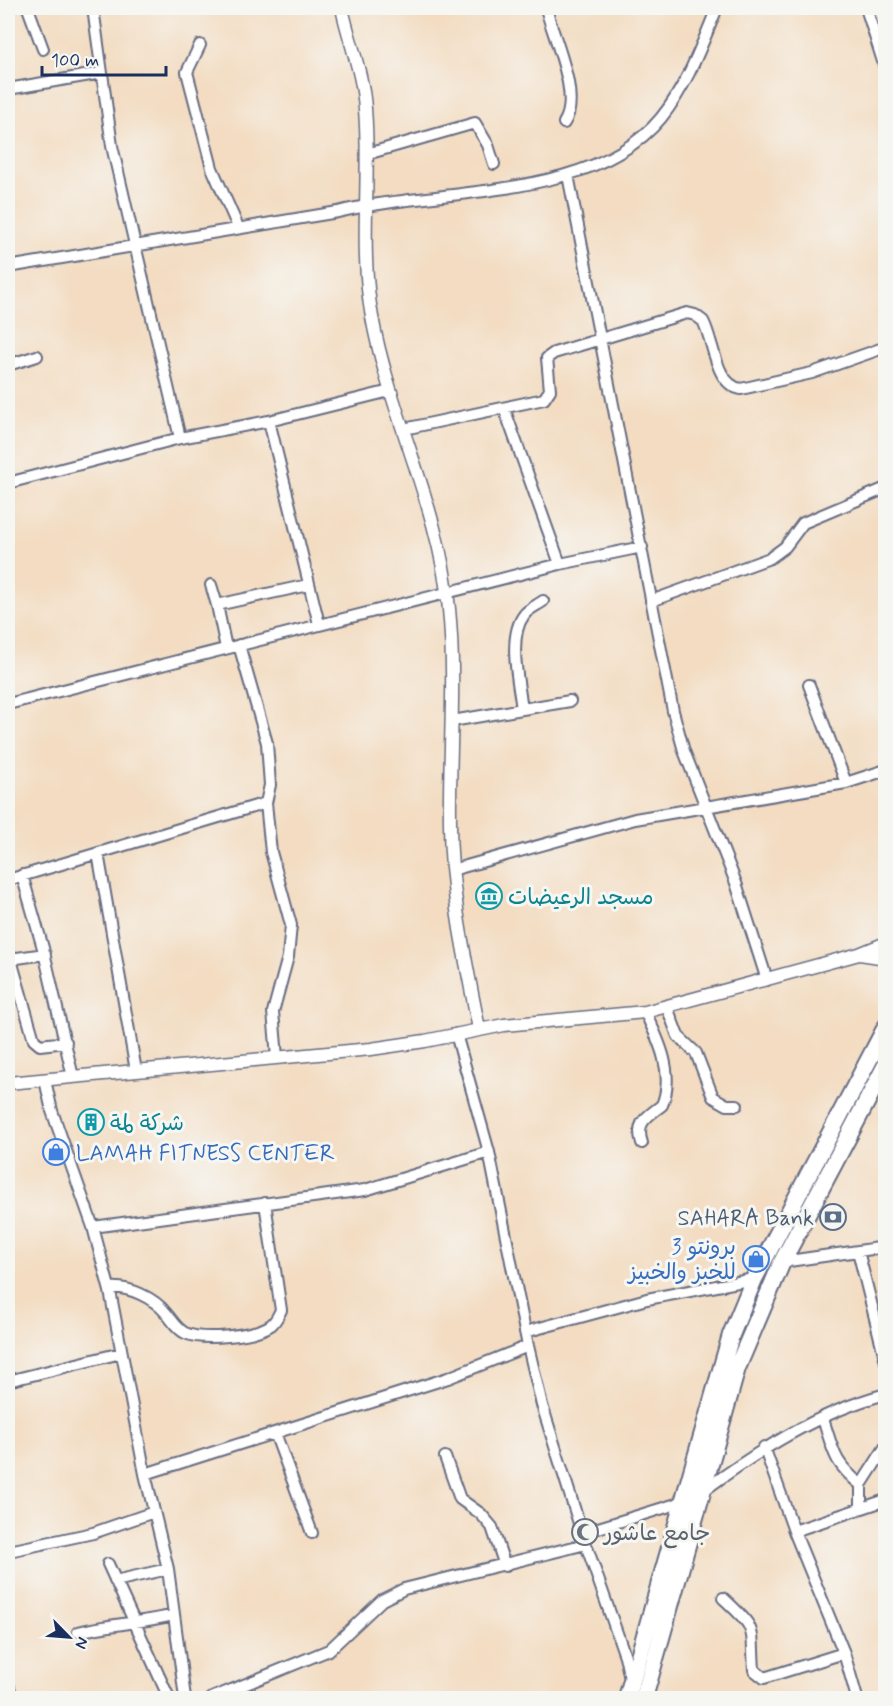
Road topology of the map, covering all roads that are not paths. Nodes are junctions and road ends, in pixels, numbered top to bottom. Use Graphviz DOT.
graph roads {
  1 [pos="28,8"];
  2 [pos="93,8"];
  3 [pos="342,8"];
  4 [pos="546,8"];
  5 [pos="717,8"];
  6 [pos="866,8"];
  7 [pos="200,45"];
  8 [pos="42,49"];
  9 [pos="885,71"];
  10 [pos="102,73"];
  11 [pos="8,89"];
  12 [pos="564,123"];
  13 [pos="367,154"];
  14 [pos="494,164"];
  15 [pos="568,175"];
  16 [pos="364,206"];
  17 [pos="238,227"];
  18 [pos="137,246"];
  19 [pos="8,267"];
  20 [pos="600,338"];
  21 [pos="885,347"];
  22 [pos="37,356"];
  23 [pos="8,365"];
  24 [pos="390,391"];
  25 [pos="504,408"];
  26 [pos="269,421"];
  27 [pos="404,429"];
  28 [pos="180,438"];
  29 [pos="8,483"];
  30 [pos="885,488"];
  31 [pos="642,547"];
  32 [pos="560,564"];
  33 [pos="211,585"];
  34 [pos="308,585"];
  35 [pos="447,593"];
  36 [pos="543,601"];
  37 [pos="651,601"];
  38 [pos="216,605"];
  39 [pos="319,624"];
  40 [pos="239,645"];
  41 [pos="226,648"];
  42 [pos="809,685"];
  43 [pos="570,701"];
  44 [pos="8,704"];
  45 [pos="522,709"];
  46 [pos="452,721"];
  47 [pos="885,770"];
  48 [pos="846,783"];
  49 [pos="266,803"];
  50 [pos="703,806"];
  51 [pos="98,853"];
  52 [pos="452,870"];
  53 [pos="22,875"];
  54 [pos="8,880"];
  55 [pos="885,943"];
  56 [pos="45,954"];
  57 [pos="859,954"];
  58 [pos="885,958"];
  59 [pos="767,980"];
  60 [pos="667,1007"];
  61 [pos="645,1012"];
  62 [pos="885,1027"];
  63 [pos="479,1029"];
  64 [pos="456,1035"];
  65 [pos="66,1042"];
  66 [pos="276,1057"];
  67 [pos="885,1065"];
  68 [pos="136,1071"];
  69 [pos="72,1077"];
  70 [pos="45,1080"];
  71 [pos="8,1083"];
  72 [pos="737,1104"];
  73 [pos="642,1143"];
  74 [pos="489,1152"];
  75 [pos="265,1203"];
  76 [pos="93,1227"];
  77 [pos="885,1247"];
  78 [pos="858,1251"];
  79 [pos="782,1262"];
  80 [pos="754,1279"];
  81 [pos="110,1288"];
  82 [pos="525,1332"];
  83 [pos="528,1346"];
  84 [pos="121,1353"];
  85 [pos="885,1362"];
  86 [pos="8,1381"];
  87 [pos="885,1394"];
  88 [pos="823,1419"];
  89 [pos="275,1433"];
  90 [pos="885,1446"];
  91 [pos="764,1447"];
  92 [pos="445,1457"];
  93 [pos="145,1474"];
  94 [pos="861,1485"];
  95 [pos="703,1491"];
  96 [pos="885,1500"];
  97 [pos="683,1502"];
  98 [pos="861,1507"];
  99 [pos="154,1512"];
  100 [pos="794,1531"];
  101 [pos="312,1533"];
  102 [pos="584,1539"];
  103 [pos="9,1551"];
  104 [pos="108,1564"];
  105 [pos="505,1566"];
  106 [pos="168,1569"];
  107 [pos="115,1581"];
  108 [pos="723,1598"];
  109 [pos="174,1615"];
  110 [pos="135,1624"];
  111 [pos="78,1632"];
  112 [pos="844,1653"];
  113 [pos="8,1684"];
  114 [pos="629,1691"];
  115 [pos="12,1698"];
  116 [pos="169,1698"];
  117 [pos="186,1698"];
  118 [pos="212,1698"];
  119 [pos="644,1698"];
  120 [pos="857,1698"];
  1 -- 8 [label="street"];
  2 -- 10 [label="street"];
  3 -- 13 [label="street"];
  4 -- 12 [label="street"];
  5 -- 15 [label="street"];
  6 -- 9 [label="street"];
  7 -- 17 [label="street"];
  10 -- 11 [label="street"];
  10 -- 18 [label="street"];
  13 -- 14 [label="street"];
  13 -- 16 [label="street"];
  15 -- 16 [label="street"];
  15 -- 20 [label="street"];
  16 -- 17 [label="street"];
  16 -- 24 [label="street"];
  17 -- 18 [label="street"];
  18 -- 19 [label="street"];
  18 -- 28 [label="street"];
  20 -- 21 [label="street"];
  20 -- 25 [label="street"];
  20 -- 31 [label="street"];
  22 -- 23 [label="street"];
  24 -- 26 [label="street"];
  24 -- 27 [label="street"];
  25 -- 27 [label="street"];
  25 -- 32 [label="street"];
  26 -- 28 [label="street"];
  26 -- 34 [label="street"];
  27 -- 35 [label="street"];
  28 -- 29 [label="street"];
  30 -- 37 [label="street"];
  31 -- 32 [label="street"];
  31 -- 37 [label="street"];
  32 -- 35 [label="street"];
  33 -- 38 [label="street"];
  34 -- 38 [label="street"];
  34 -- 39 [label="street"];
  35 -- 39 [label="street"];
  35 -- 46 [label="street"];
  36 -- 45 [label="street"];
  37 -- 50 [label="street"];
  38 -- 41 [label="street"];
  39 -- 40 [label="street"];
  40 -- 41 [label="street"];
  40 -- 49 [label="street"];
  41 -- 44 [label="street"];
  42 -- 48 [label="street"];
  43 -- 45 [label="street"];
  45 -- 46 [label="street"];
  46 -- 52 [label="street"];
  47 -- 48 [label="street"];
  48 -- 50 [label="street"];
  49 -- 51 [label="street"];
  49 -- 66 [label="street"];
  50 -- 52 [label="street"];
  50 -- 59 [label="street"];
  51 -- 53 [label="street"];
  51 -- 68 [label="street"];
  52 -- 63 [label="street"];
  53 -- 54 [label="street"];
  53 -- 56 [label="street"];
  55 -- 57 [label="street"];
  56 -- 65 [label="street"];
  56 -- 65 [label="street"];
  57 -- 58 [label="street"];
  57 -- 59 [label="street"];
  59 -- 60 [label="street"];
  60 -- 61 [label="street"];
  60 -- 72 [label="street"];
  61 -- 63 [label="street"];
  61 -- 73 [label="street"];
  62 -- 80 [label="main road"];
  63 -- 64 [label="street"];
  64 -- 66 [label="street"];
  64 -- 74 [label="street"];
  65 -- 69 [label="street"];
  66 -- 68 [label="street"];
  67 -- 79 [label="main road"];
  68 -- 69 [label="street"];
  69 -- 70 [label="street"];
  70 -- 71 [label="street"];
  70 -- 76 [label="street"];
  74 -- 75 [label="street"];
  74 -- 82 [label="street"];
  75 -- 76 [label="street"];
  75 -- 81 [label="street"];
  76 -- 81 [label="street"];
  77 -- 78 [label="street"];
  78 -- 79 [label="street"];
  78 -- 85 [label="street"];
  79 -- 95 [label="main road"];
  80 -- 82 [label="street"];
  80 -- 97 [label="main road"];
  81 -- 84 [label="street"];
  82 -- 83 [label="street"];
  83 -- 89 [label="street"];
  83 -- 102 [label="street"];
  84 -- 86 [label="street"];
  84 -- 93 [label="street"];
  87 -- 88 [label="street"];
  88 -- 91 [label="street"];
  88 -- 94 [label="street"];
  89 -- 93 [label="street"];
  89 -- 101 [label="street"];
  90 -- 94 [label="street"];
  91 -- 95 [label="street"];
  91 -- 100 [label="street"];
  92 -- 105 [label="street"];
  93 -- 99 [label="street"];
  94 -- 98 [label="street"];
  95 -- 119 [label="main road"];
  96 -- 98 [label="street"];
  97 -- 102 [label="street"];
  97 -- 114 [label="main road"];
  98 -- 100 [label="street"];
  99 -- 103 [label="street"];
  99 -- 106 [label="street"];
  100 -- 112 [label="street"];
  102 -- 105 [label="street"];
  102 -- 114 [label="street"];
  104 -- 107 [label="street"];
  105 -- 118 [label="street"];
  106 -- 107 [label="street"];
  106 -- 109 [label="street"];
  107 -- 110 [label="street"];
  108 -- 112 [label="street"];
  109 -- 110 [label="street"];
  109 -- 117 [label="street"];
  110 -- 111 [label="street"];
  110 -- 116 [label="street"];
  112 -- 120 [label="street"];
  113 -- 115 [label="street"];
}
